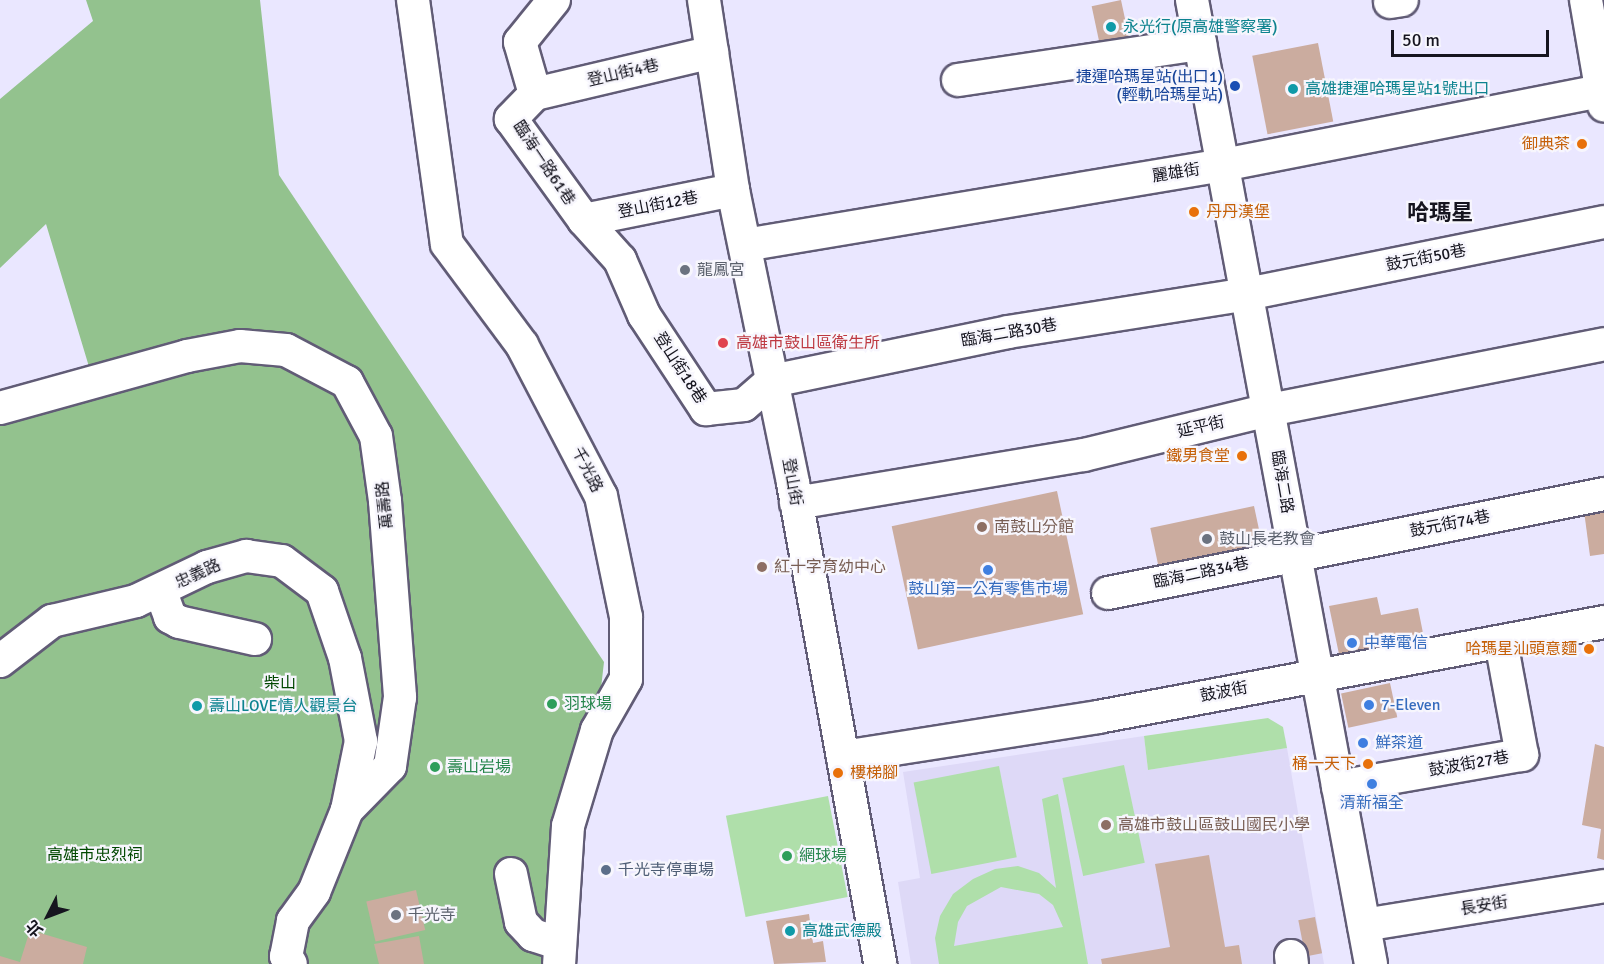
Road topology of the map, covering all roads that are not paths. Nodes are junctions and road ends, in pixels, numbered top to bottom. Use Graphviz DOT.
graph roads {
  1 [pos="413,0"];
  2 [pos="554,0"];
  3 [pos="704,0"];
  4 [pos="1192,0"];
  5 [pos="1586,0"];
  6 [pos="1200,44"];
  7 [pos="711,52"];
  8 [pos="958,80"];
  9 [pos="535,94"];
  10 [pos="1603,95"];
  11 [pos="1223,165"];
  12 [pos="733,190"];
  13 [pos="584,220"];
  14 [pos="1604,222"];
  15 [pos="746,245"];
  16 [pos="620,260"];
  17 [pos="1247,294"];
  18 [pos="1604,344"];
  19 [pos="772,381"];
  20 [pos="0,408"];
  21 [pos="1269,410"];
  22 [pos="1604,494"];
  23 [pos="796,503"];
  24 [pos="1295,554"];
  25 [pos="161,592"];
  26 [pos="1107,593"];
  27 [pos="1604,622"];
  28 [pos="255,639"];
  29 [pos="1502,642"];
  30 [pos="0,661"];
  31 [pos="1317,674"];
  32 [pos="843,757"];
  33 [pos="1338,787"];
  34 [pos="347,810"];
  35 [pos="511,874"];
  36 [pos="1604,886"];
  37 [pos="1364,926"];
  38 [pos="558,954"];
  39 [pos="291,964"];
  40 [pos="880,964"];
  41 [pos="1371,964"];
  1 -- 38 [label="street, 千光路"];
  2 -- 9 [label="street"];
  3 -- 7 [label="street, 登山街"];
  4 -- 6 [label="street, 臨海二路"];
  5 -- 10 [label="street"];
  6 -- 8 [label="street"];
  6 -- 11 [label="street, 臨海二路"];
  7 -- 9 [label="street, 登山街4巷"];
  7 -- 12 [label="street, 登山街"];
  9 -- 13 [label="street, 臨海一路61巷"];
  10 -- 11 [label="street, 麗雄街"];
  11 -- 15 [label="street, 麗雄街"];
  11 -- 17 [label="street, 臨海二路"];
  12 -- 13 [label="street, 登山街12巷"];
  12 -- 15 [label="street, 登山街"];
  13 -- 16 [label="street, 臨海一路61巷"];
  14 -- 17 [label="street, 鼓元街50巷"];
  15 -- 19 [label="street, 登山街"];
  16 -- 19 [label="street, 登山街18巷"];
  17 -- 19 [label="street, 臨海二路30巷"];
  17 -- 21 [label="street, 臨海二路"];
  18 -- 21 [label="street, 延平街"];
  19 -- 23 [label="street, 登山街"];
  20 -- 34 [label="street, 萬壽路"];
  21 -- 23 [label="street, 延平街"];
  21 -- 24 [label="street, 臨海二路"];
  22 -- 24 [label="street, 鼓元街74巷"];
  23 -- 32 [label="street, 登山街"];
  24 -- 26 [label="street, 臨海二路34巷"];
  24 -- 31 [label="street, 臨海二路"];
  25 -- 28 [label="street"];
  25 -- 30 [label="street, 忠義路"];
  25 -- 34 [label="street, 忠義路"];
  27 -- 29 [label="street, 鼓波街"];
  29 -- 31 [label="street, 鼓波街"];
  29 -- 33 [label="street, 鼓波街27巷"];
  31 -- 32 [label="street, 鼓波街"];
  31 -- 33 [label="street, 臨海二路"];
  32 -- 40 [label="street, 登山街"];
  33 -- 37 [label="street, 臨海二路"];
  34 -- 39 [label="street, 萬壽路"];
  35 -- 38 [label="street"];
  36 -- 37 [label="street, 長安街"];
  37 -- 41 [label="street, 臨海二路"];
}
